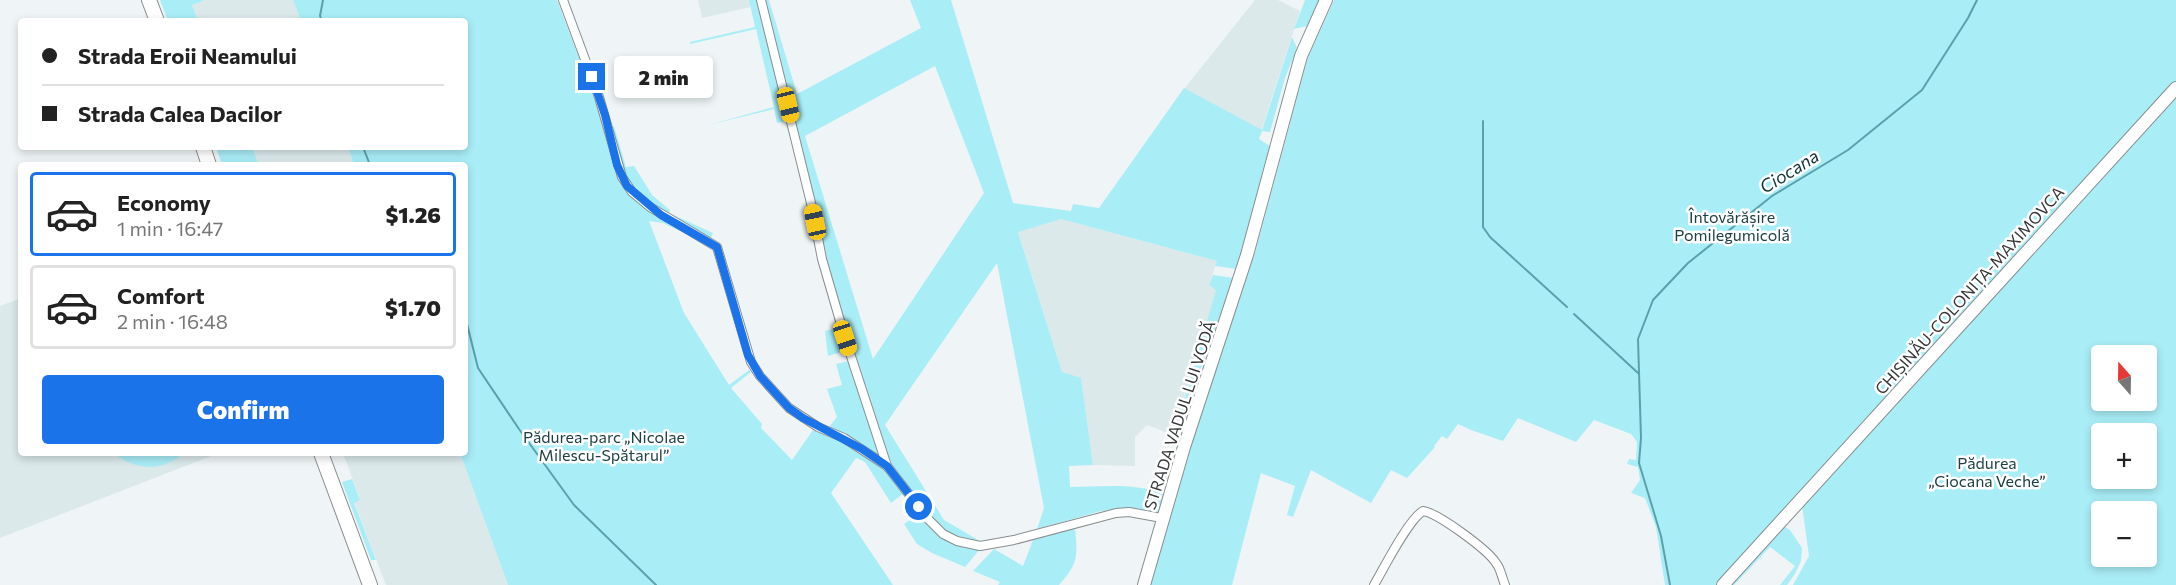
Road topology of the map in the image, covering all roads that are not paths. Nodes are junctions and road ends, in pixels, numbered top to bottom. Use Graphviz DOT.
graph roads {
  1 [pos="149,0"];
  2 [pos="563,0"];
  3 [pos="761,0"];
  4 [pos="1326,0"];
  5 [pos="156,18"];
  6 [pos="2176,88"];
  7 [pos="322,456"];
  8 [pos="887,466"];
  9 [pos="1162,518"];
  10 [pos="1503,581"];
  11 [pos="370,585"];
  12 [pos="1144,585"];
  13 [pos="1374,585"];
  14 [pos="1495,585"];
  15 [pos="1723,585"];
  1 -- 5 [label="main road"];
  2 -- 8 [label="street"];
  3 -- 8 [label="street"];
  4 -- 9 [label="street, STRADA VADUL LUI VODĂ"];
  6 -- 15 [label="street, CHIȘINĂU-COLONIȚA-MAXIMOVCA"];
  7 -- 11 [label="main road"];
  8 -- 9 [label="street"];
  9 -- 12 [label="street, STRADA VADUL LUI VODĂ"];
  10 -- 13 [label="street"];
  10 -- 14 [label="street"];
}
